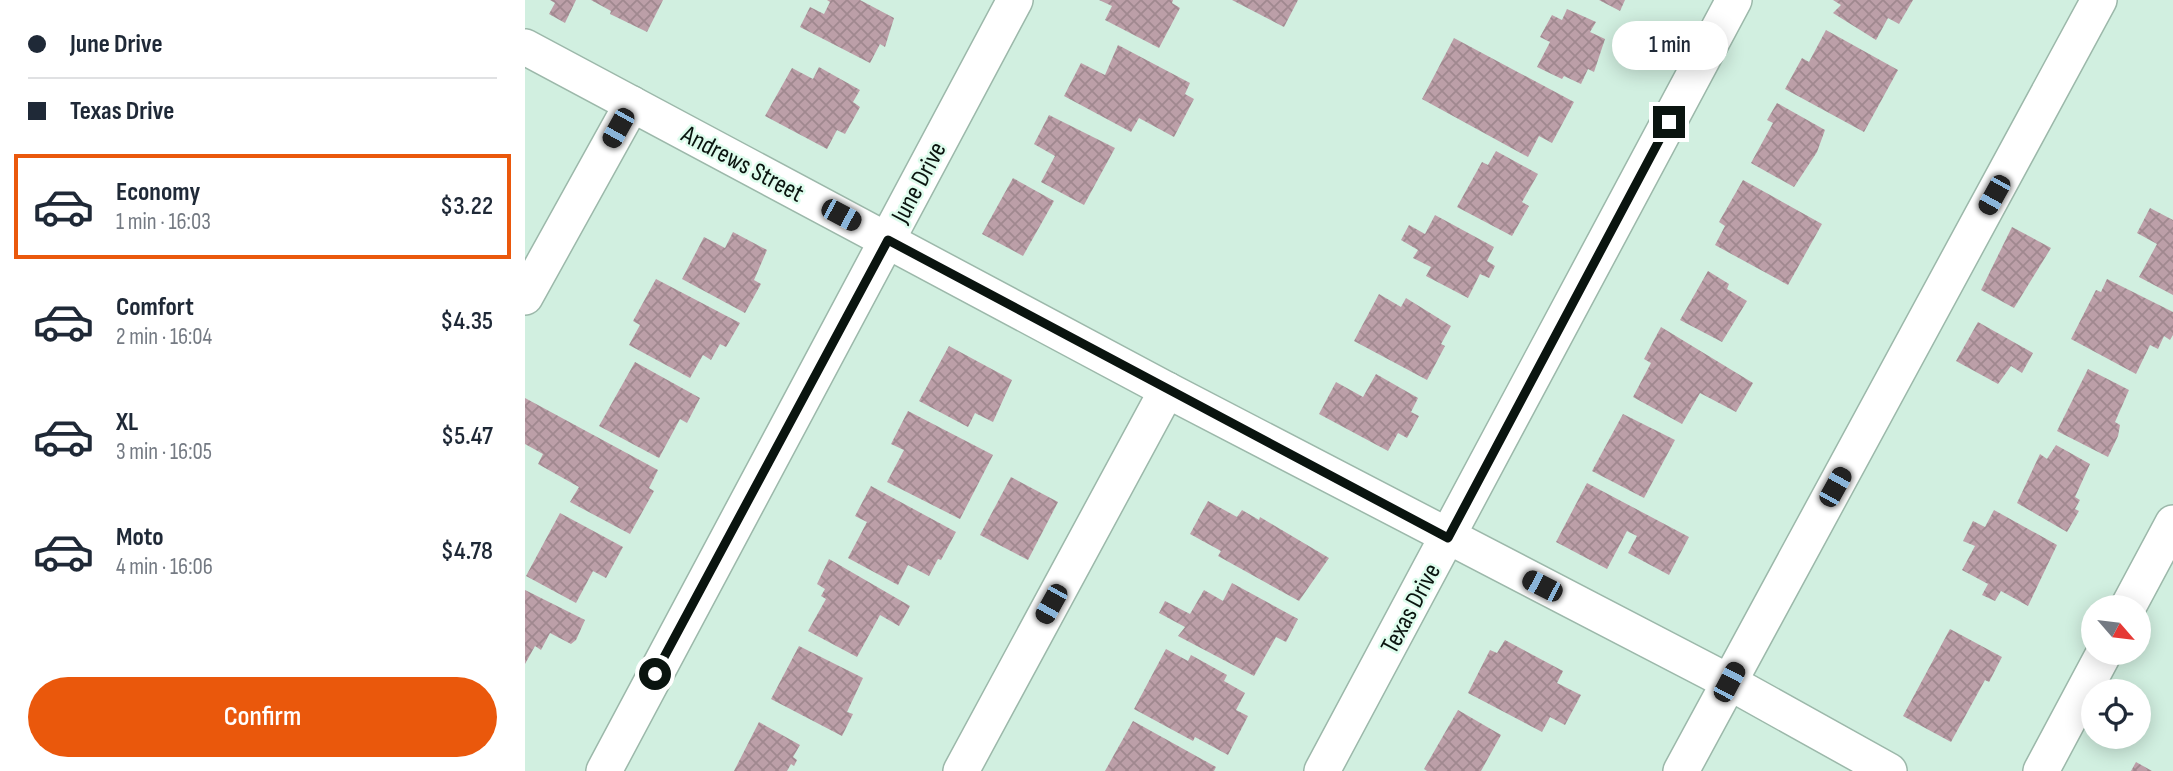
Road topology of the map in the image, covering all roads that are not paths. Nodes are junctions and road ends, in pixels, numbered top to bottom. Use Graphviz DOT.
graph roads {
  1 [pos="1015,0"];
  2 [pos="1734,0"];
  3 [pos="2099,0"];
  4 [pos="525,47"];
  5 [pos="632,104"];
  6 [pos="888,240"];
  7 [pos="525,297"];
  8 [pos="1167,390"];
  9 [pos="2173,523"];
  10 [pos="1448,538"];
  11 [pos="2134,595"];
  12 [pos="2098,665"];
  13 [pos="1729,682"];
  14 [pos="604,771"];
  15 [pos="961,771"];
  16 [pos="1322,771"];
  17 [pos="1681,771"];
  18 [pos="1889,771"];
  19 [pos="2041,771"];
  1 -- 6 [label="street, June Drive"];
  2 -- 10 [label="street, Texas Drive"];
  3 -- 13 [label="street"];
  4 -- 5 [label="street, Andrews Street"];
  5 -- 6 [label="street, Andrews Street"];
  5 -- 7 [label="street"];
  6 -- 8 [label="street, Andrews Street"];
  6 -- 14 [label="street, June Drive"];
  8 -- 10 [label="street, Andrews Street"];
  8 -- 15 [label="street"];
  9 -- 11 [label="street"];
  10 -- 13 [label="street, Andrews Street"];
  10 -- 16 [label="street, Texas Drive"];
  12 -- 19 [label="street"];
  13 -- 17 [label="street"];
  13 -- 18 [label="street, Andrews Street"];
}
